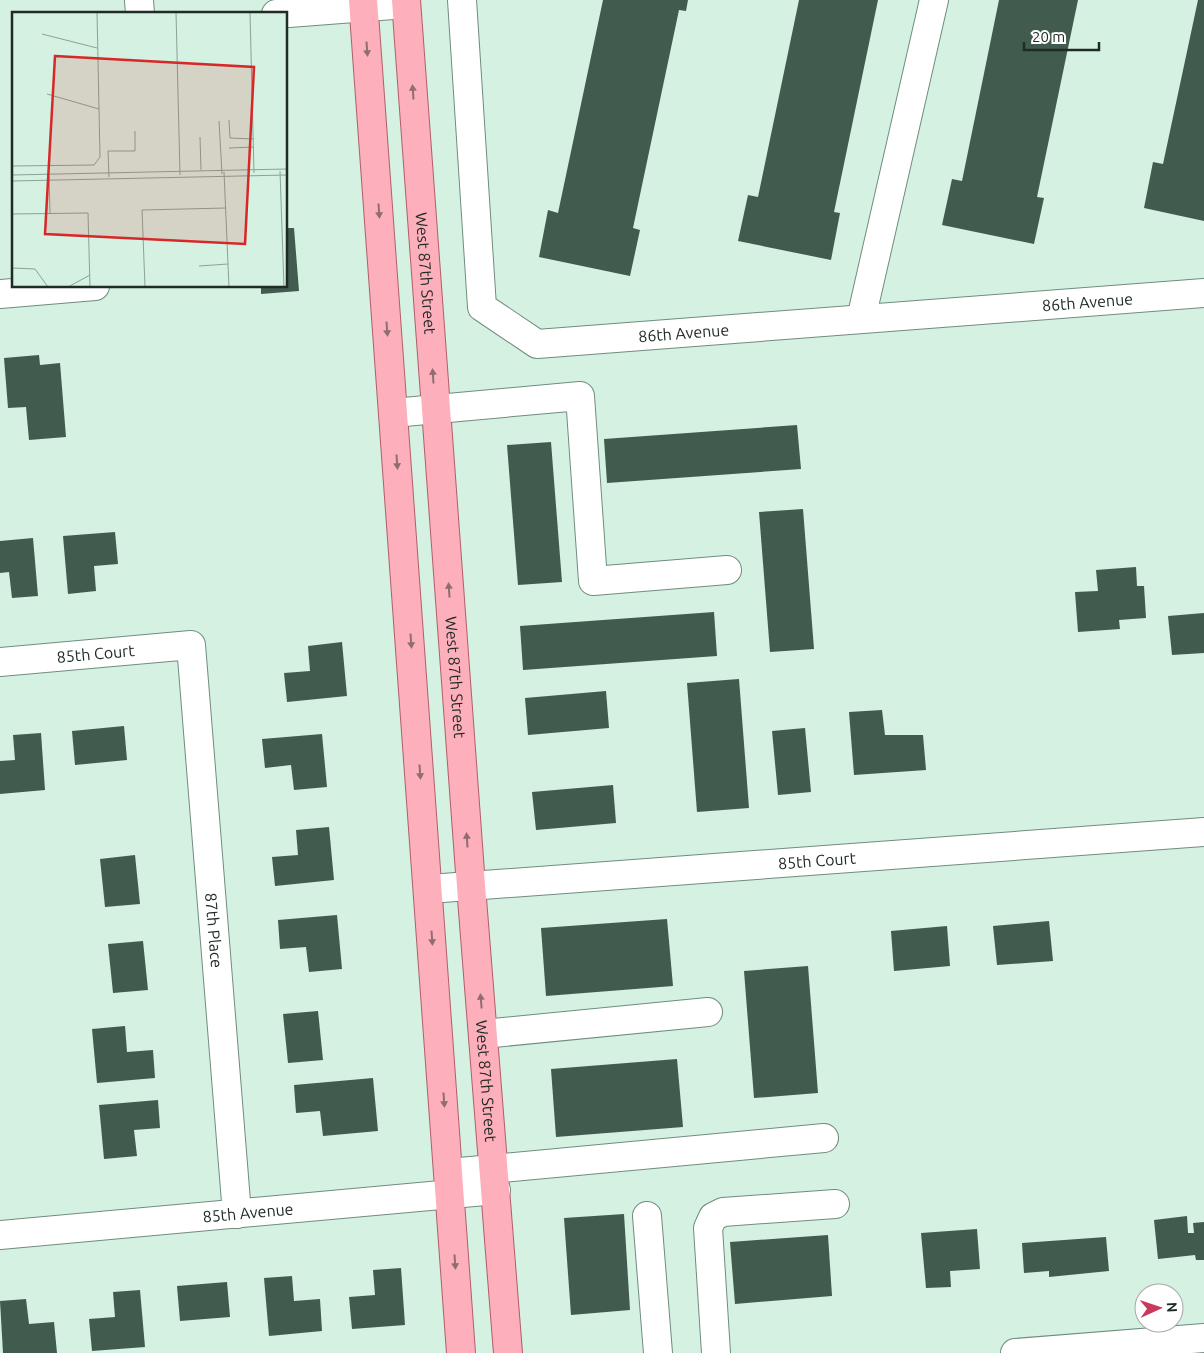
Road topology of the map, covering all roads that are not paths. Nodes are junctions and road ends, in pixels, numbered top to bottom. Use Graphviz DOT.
graph roads {
  1 [pos="462,0"];
  2 [pos="934,0"];
  3 [pos="406,2"];
  4 [pos="364,3"];
  5 [pos="288,12"];
  6 [pos="71,288"];
  7 [pos="1204,293"];
  8 [pos="0,294"];
  9 [pos="861,319"];
  10 [pos="435,410"];
  11 [pos="393,413"];
  12 [pos="727,570"];
  13 [pos="191,645"];
  14 [pos="0,662"];
  15 [pos="1204,832"];
  16 [pos="471,886"];
  17 [pos="429,890"];
  18 [pos="708,1012"];
  19 [pos="483,1034"];
  20 [pos="824,1138"];
  21 [pos="495,1180"];
  22 [pos="449,1184"];
  23 [pos="835,1204"];
  24 [pos="237,1214"];
  25 [pos="647,1216"];
  26 [pos="0,1235"];
  27 [pos="1204,1338"];
  28 [pos="461,1353"];
  29 [pos="508,1353"];
  30 [pos="658,1353"];
  31 [pos="716,1353"];
  32 [pos="1015,1353"];
  1 -- 9 [label="street, 86th Avenue"];
  2 -- 9 [label="street"];
  3 -- 4 [label="street"];
  10 -- 3 [label="main road, West 87th Street, one-way"];
  4 -- 5 [label="street"];
  4 -- 11 [label="main road, one-way"];
  6 -- 8 [label="street"];
  7 -- 9 [label="street, 86th Avenue"];
  10 -- 11 [label="street"];
  10 -- 12 [label="street"];
  16 -- 10 [label="main road, West 87th Street, one-way"];
  11 -- 17 [label="main road, one-way"];
  13 -- 14 [label="street, 85th Court"];
  13 -- 24 [label="street, 87th Place"];
  15 -- 16 [label="street, 85th Court"];
  16 -- 17 [label="street, 85th Court"];
  19 -- 16 [label="main road, West 87th Street, one-way"];
  17 -- 22 [label="main road, one-way"];
  18 -- 19 [label="street"];
  19 -- 21 [label="main road, West 87th Street"];
  20 -- 21 [label="street, 85th Avenue"];
  21 -- 22 [label="street, 85th Avenue"];
  21 -- 29 [label="main road, West 87th Street"];
  22 -- 24 [label="street, 85th Avenue"];
  22 -- 28 [label="main road, one-way"];
  23 -- 31 [label="street"];
  24 -- 26 [label="street, 85th Avenue"];
  25 -- 30 [label="street"];
  27 -- 32 [label="street"];
}
